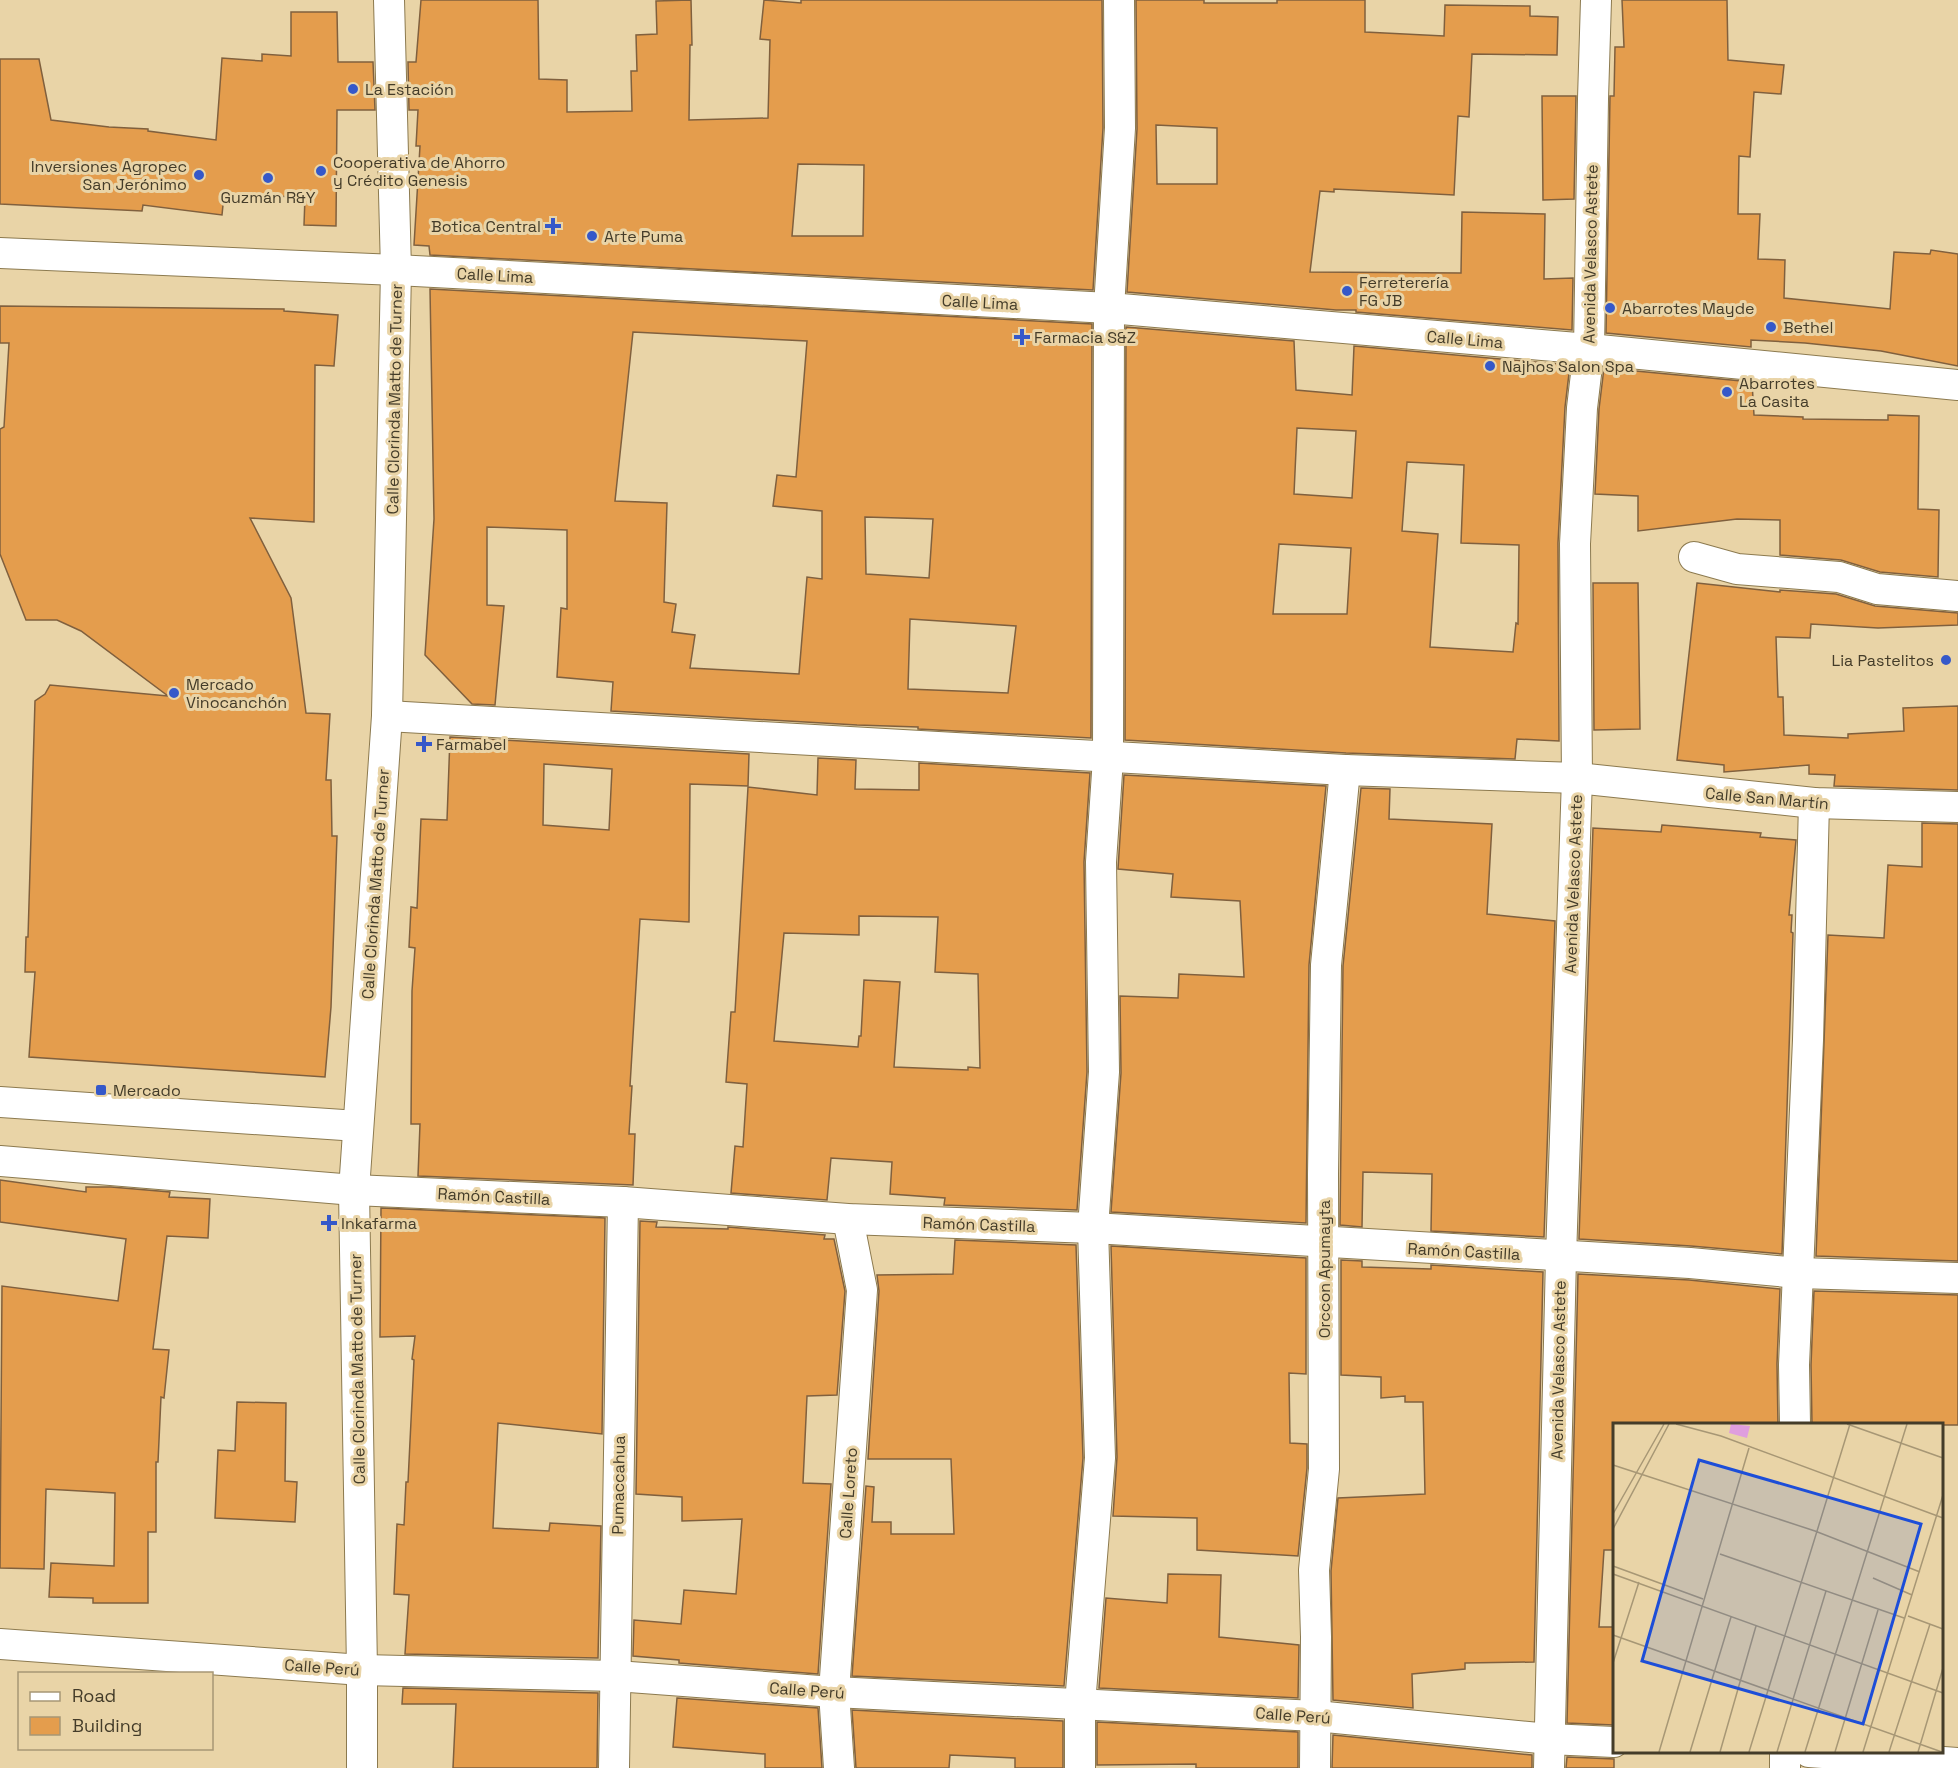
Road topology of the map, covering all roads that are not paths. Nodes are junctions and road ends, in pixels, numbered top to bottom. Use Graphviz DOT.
graph roads {
  1 [pos="389,0"];
  2 [pos="1119,0"];
  3 [pos="1596,0"];
  4 [pos="0,253"];
  5 [pos="396,270"];
  6 [pos="1109,308"];
  7 [pos="1589,349"];
  8 [pos="1958,385"];
  9 [pos="1694,557"];
  10 [pos="1958,596"];
  11 [pos="387,716"];
  12 [pos="1108,758"];
  13 [pos="1345,770"];
  14 [pos="1577,778"];
  15 [pos="1814,803"];
  16 [pos="1958,807"];
  17 [pos="0,1102"];
  18 [pos="358,1126"];
  19 [pos="0,1161"];
  20 [pos="354,1190"];
  21 [pos="623,1202"];
  22 [pos="848,1219"];
  23 [pos="1093,1228"];
  24 [pos="1324,1243"];
  25 [pos="1561,1257"];
  26 [pos="1799,1273"];
  27 [pos="1958,1278"];
  28 [pos="1794,1423"];
  29 [pos="0,1644"];
  30 [pos="362,1670"];
  31 [pos="616,1676"];
  32 [pos="834,1692"];
  33 [pos="1080,1704"];
  34 [pos="1316,1716"];
  35 [pos="1613,1742"];
  36 [pos="1823,1753"];
  37 [pos="1549,1754"];
  38 [pos="1958,1763"];
  39 [pos="362,1768"];
  40 [pos="614,1768"];
  41 [pos="839,1768"];
  42 [pos="1080,1768"];
  43 [pos="1315,1768"];
  1 -- 5 [label="street, Calle Clorinda Matto de Turner"];
  2 -- 6 [label="street"];
  3 -- 7 [label="street, Avenida Velasco Astete"];
  4 -- 5 [label="street, Calle Lima"];
  5 -- 6 [label="street, Calle Lima"];
  5 -- 11 [label="street, Calle Clorinda Matto de Turner"];
  6 -- 7 [label="street, Calle Lima"];
  6 -- 12 [label="street"];
  7 -- 8 [label="street, Calle Lima"];
  7 -- 14 [label="street, Avenida Velasco Astete"];
  9 -- 10 [label="street"];
  11 -- 12 [label="street, Calle San Martín"];
  11 -- 18 [label="street, Calle Clorinda Matto de Turner"];
  12 -- 13 [label="street, Calle San Martín"];
  12 -- 23 [label="street"];
  13 -- 14 [label="street, Calle San Martín"];
  13 -- 24 [label="street, Orccon Apumayta"];
  14 -- 15 [label="street, Calle San Martín"];
  14 -- 25 [label="street, Avenida Velasco Astete"];
  15 -- 16 [label="street, Calle San Martín"];
  15 -- 26 [label="street"];
  17 -- 18 [label="street"];
  18 -- 20 [label="street, Calle Clorinda Matto de Turner"];
  19 -- 20 [label="street, Ramón Castilla"];
  20 -- 21 [label="street, Ramón Castilla"];
  20 -- 30 [label="street, Calle Clorinda Matto de Turner"];
  21 -- 22 [label="street, Ramón Castilla"];
  21 -- 31 [label="street, Pumaccahua"];
  22 -- 23 [label="street, Ramón Castilla"];
  22 -- 32 [label="street, Calle Loreto"];
  23 -- 24 [label="street, Ramón Castilla"];
  23 -- 33 [label="street"];
  24 -- 25 [label="street, Ramón Castilla"];
  24 -- 34 [label="street, Orccon Apumayta"];
  25 -- 26 [label="street, Ramón Castilla"];
  25 -- 37 [label="street, Avenida Velasco Astete"];
  26 -- 27 [label="street, Ramón Castilla"];
  26 -- 28 [label="street"];
  29 -- 30 [label="street, Calle Perú"];
  30 -- 31 [label="street, Calle Perú"];
  30 -- 39 [label="street, Calle Clorinda Matto de Turner"];
  31 -- 32 [label="street, Calle Perú"];
  31 -- 40 [label="street, Pumaccahua"];
  32 -- 33 [label="street, Calle Perú"];
  32 -- 41 [label="street, Calle Loreto"];
  33 -- 34 [label="street, Calle Perú"];
  33 -- 42 [label="street"];
  34 -- 37 [label="street, Calle Perú"];
  34 -- 43 [label="street, Orccon Apumayta"];
  35 -- 37 [label="street, Calle Perú"];
  36 -- 38 [label="street"];
}
